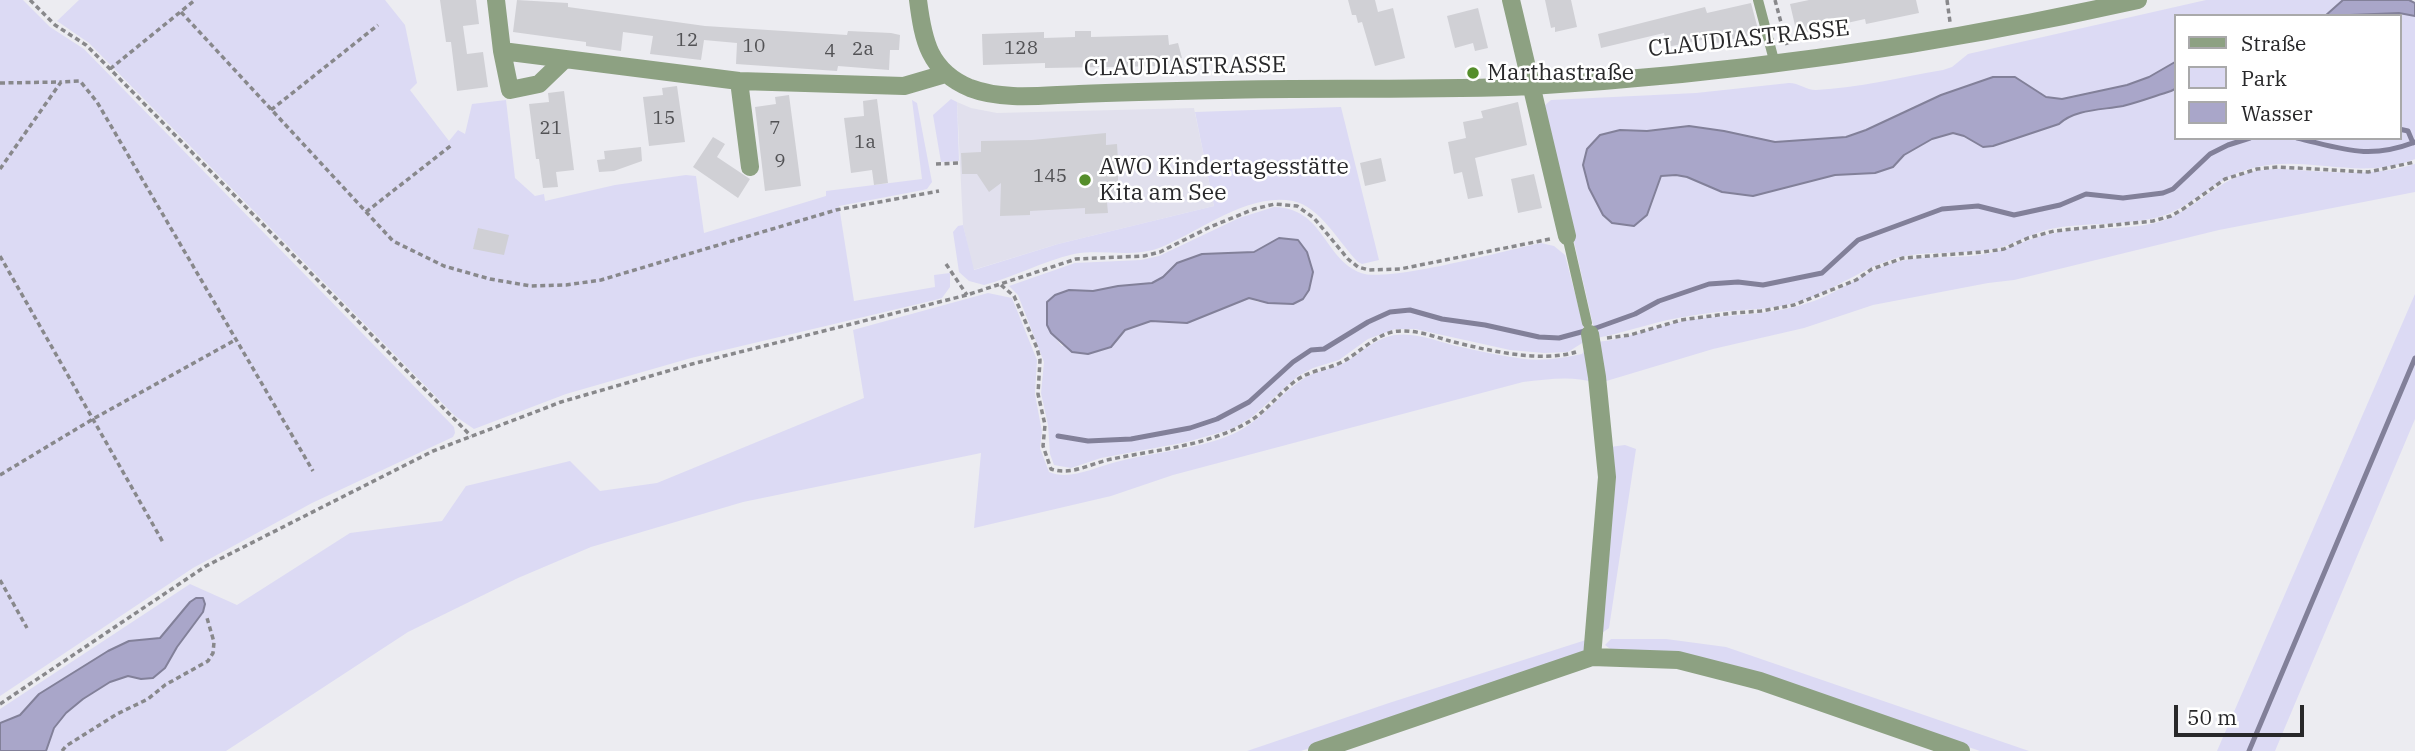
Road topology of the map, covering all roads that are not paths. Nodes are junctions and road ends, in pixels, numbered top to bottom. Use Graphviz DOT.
graph roads {
  1 [pos="496,0"];
  2 [pos="918,0"];
  3 [pos="1511,0"];
  4 [pos="1759,0"];
  5 [pos="2138,0"];
  6 [pos="2065,8"];
  7 [pos="502,51"];
  8 [pos="565,58"];
  9 [pos="1783,63"];
  10 [pos="945,74"];
  11 [pos="739,81"];
  12 [pos="1530,86"];
  13 [pos="750,167"];
  14 [pos="1567,236"];
  15 [pos="1589,332"];
  16 [pos="1592,657"];
  17 [pos="1317,751"];
  18 [pos="1961,751"];
  1 -- 7 [label="street"];
  2 -- 10 [label="street"];
  3 -- 12 [label="street"];
  4 -- 9 [label="lane"];
  5 -- 6 [label="street, CLAUDIASTRASSE"];
  6 -- 9 [label="street, CLAUDIASTRASSE"];
  7 -- 8 [label="street"];
  7 -- 8 [label="street"];
  8 -- 11 [label="street"];
  9 -- 12 [label="street, CLAUDIASTRASSE"];
  10 -- 11 [label="street"];
  10 -- 12 [label="street, CLAUDIASTRASSE"];
  11 -- 13 [label="street"];
  12 -- 14 [label="street"];
  14 -- 15 [label="lane"];
  15 -- 16 [label="street"];
  16 -- 17 [label="street"];
  16 -- 18 [label="street"];
}
